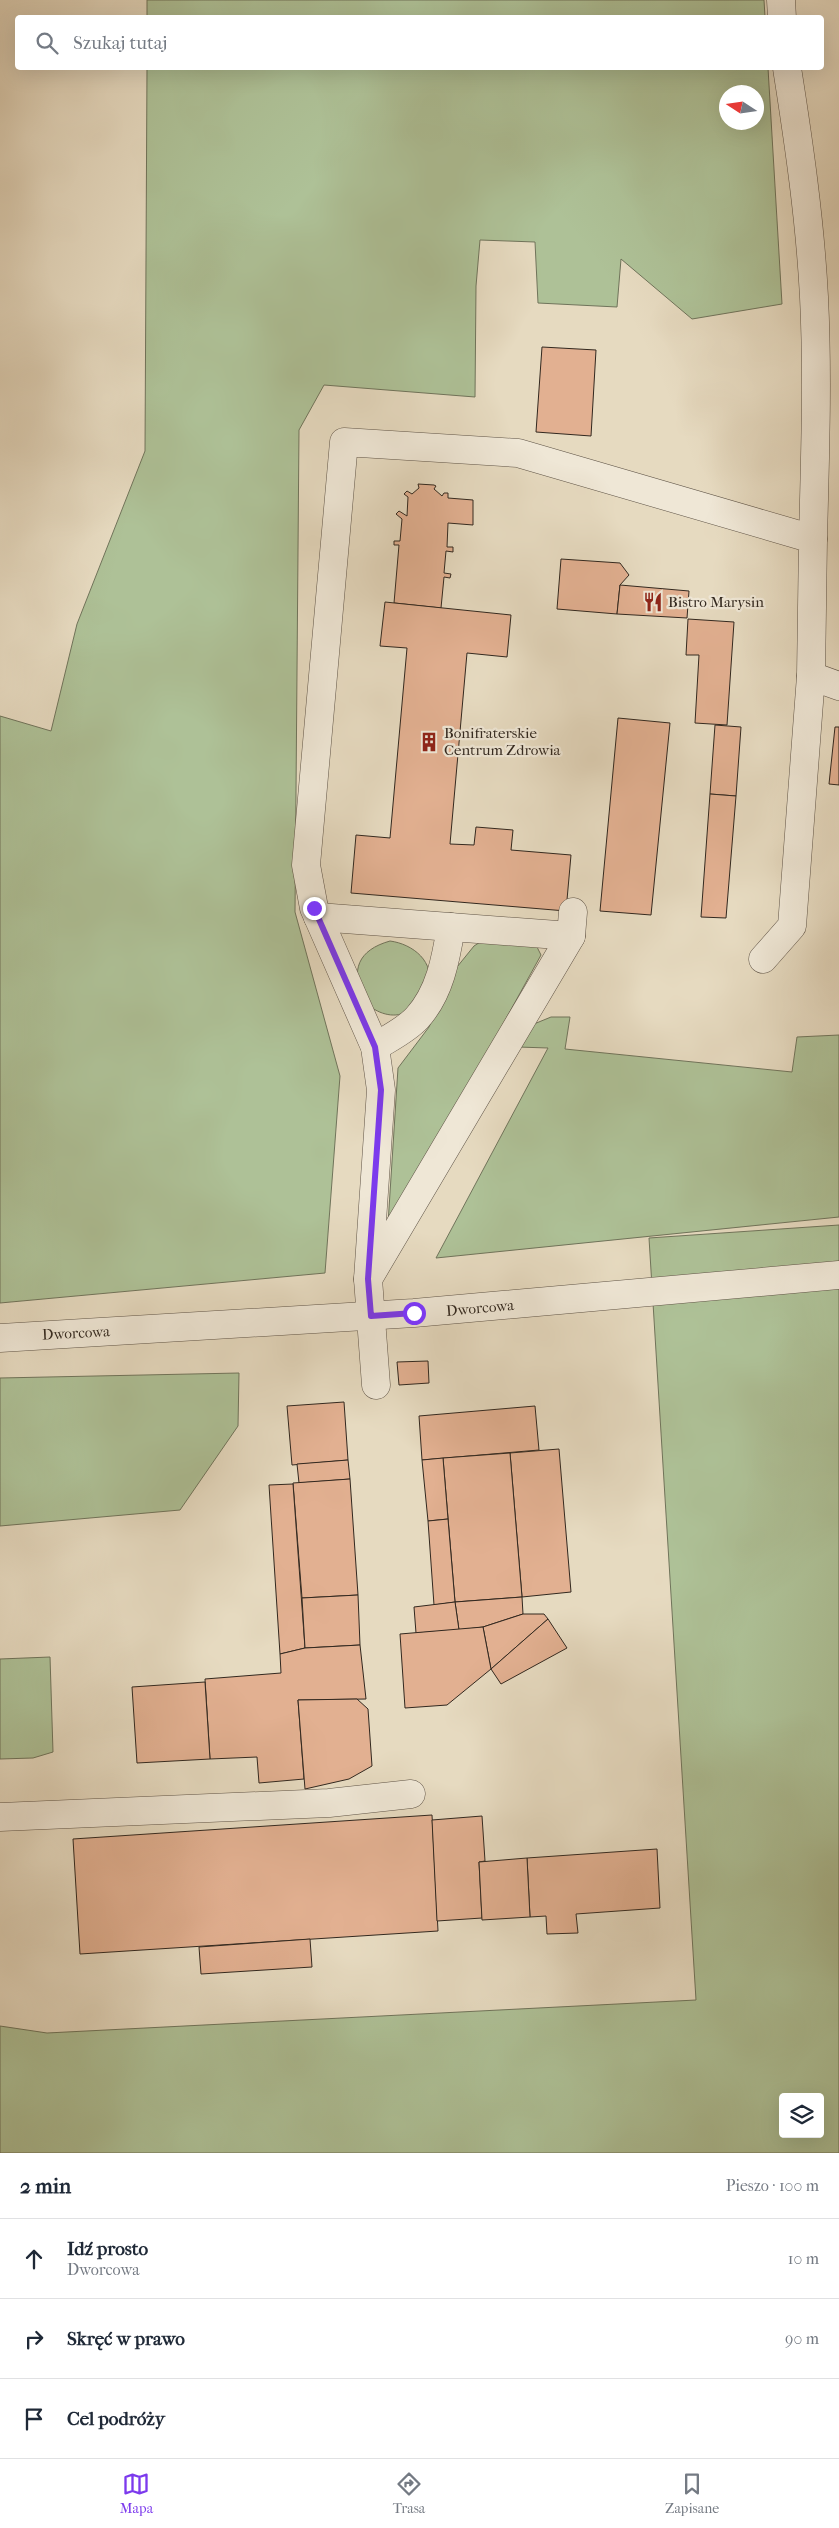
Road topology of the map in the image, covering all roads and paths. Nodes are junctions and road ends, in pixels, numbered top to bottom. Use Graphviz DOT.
graph roads {
  1 [pos="781,0"];
  2 [pos="782,15"];
  3 [pos="787,70"];
  4 [pos="813,539"];
  5 [pos="812,676"];
  6 [pos="839,686"];
  7 [pos="318,916"];
  8 [pos="451,927"];
  9 [pos="763,959"];
  10 [pos="375,1047"];
  11 [pos="839,1275"];
  12 [pos="368,1279"];
  13 [pos="371,1316"];
  14 [pos="0,1338"];
  15 [pos="376,1384"];
  16 [pos="411,1794"];
  17 [pos="0,1817"];
  1 -- 2 [label="street"];
  3 -- 4 [label="street"];
  4 -- 5 [label="street"];
  4 -- 7 [label="street"];
  5 -- 6 [label="street"];
  5 -- 9 [label="street"];
  7 -- 8 [label="street"];
  7 -- 10 [label="street"];
  8 -- 10 [label="street"];
  8 -- 12 [label="street"];
  10 -- 12 [label="street"];
  11 -- 13 [label="street, Dworcowa"];
  12 -- 13 [label="street"];
  13 -- 14 [label="street, Dworcowa"];
  13 -- 15 [label="street"];
  16 -- 17 [label="street"];
}
